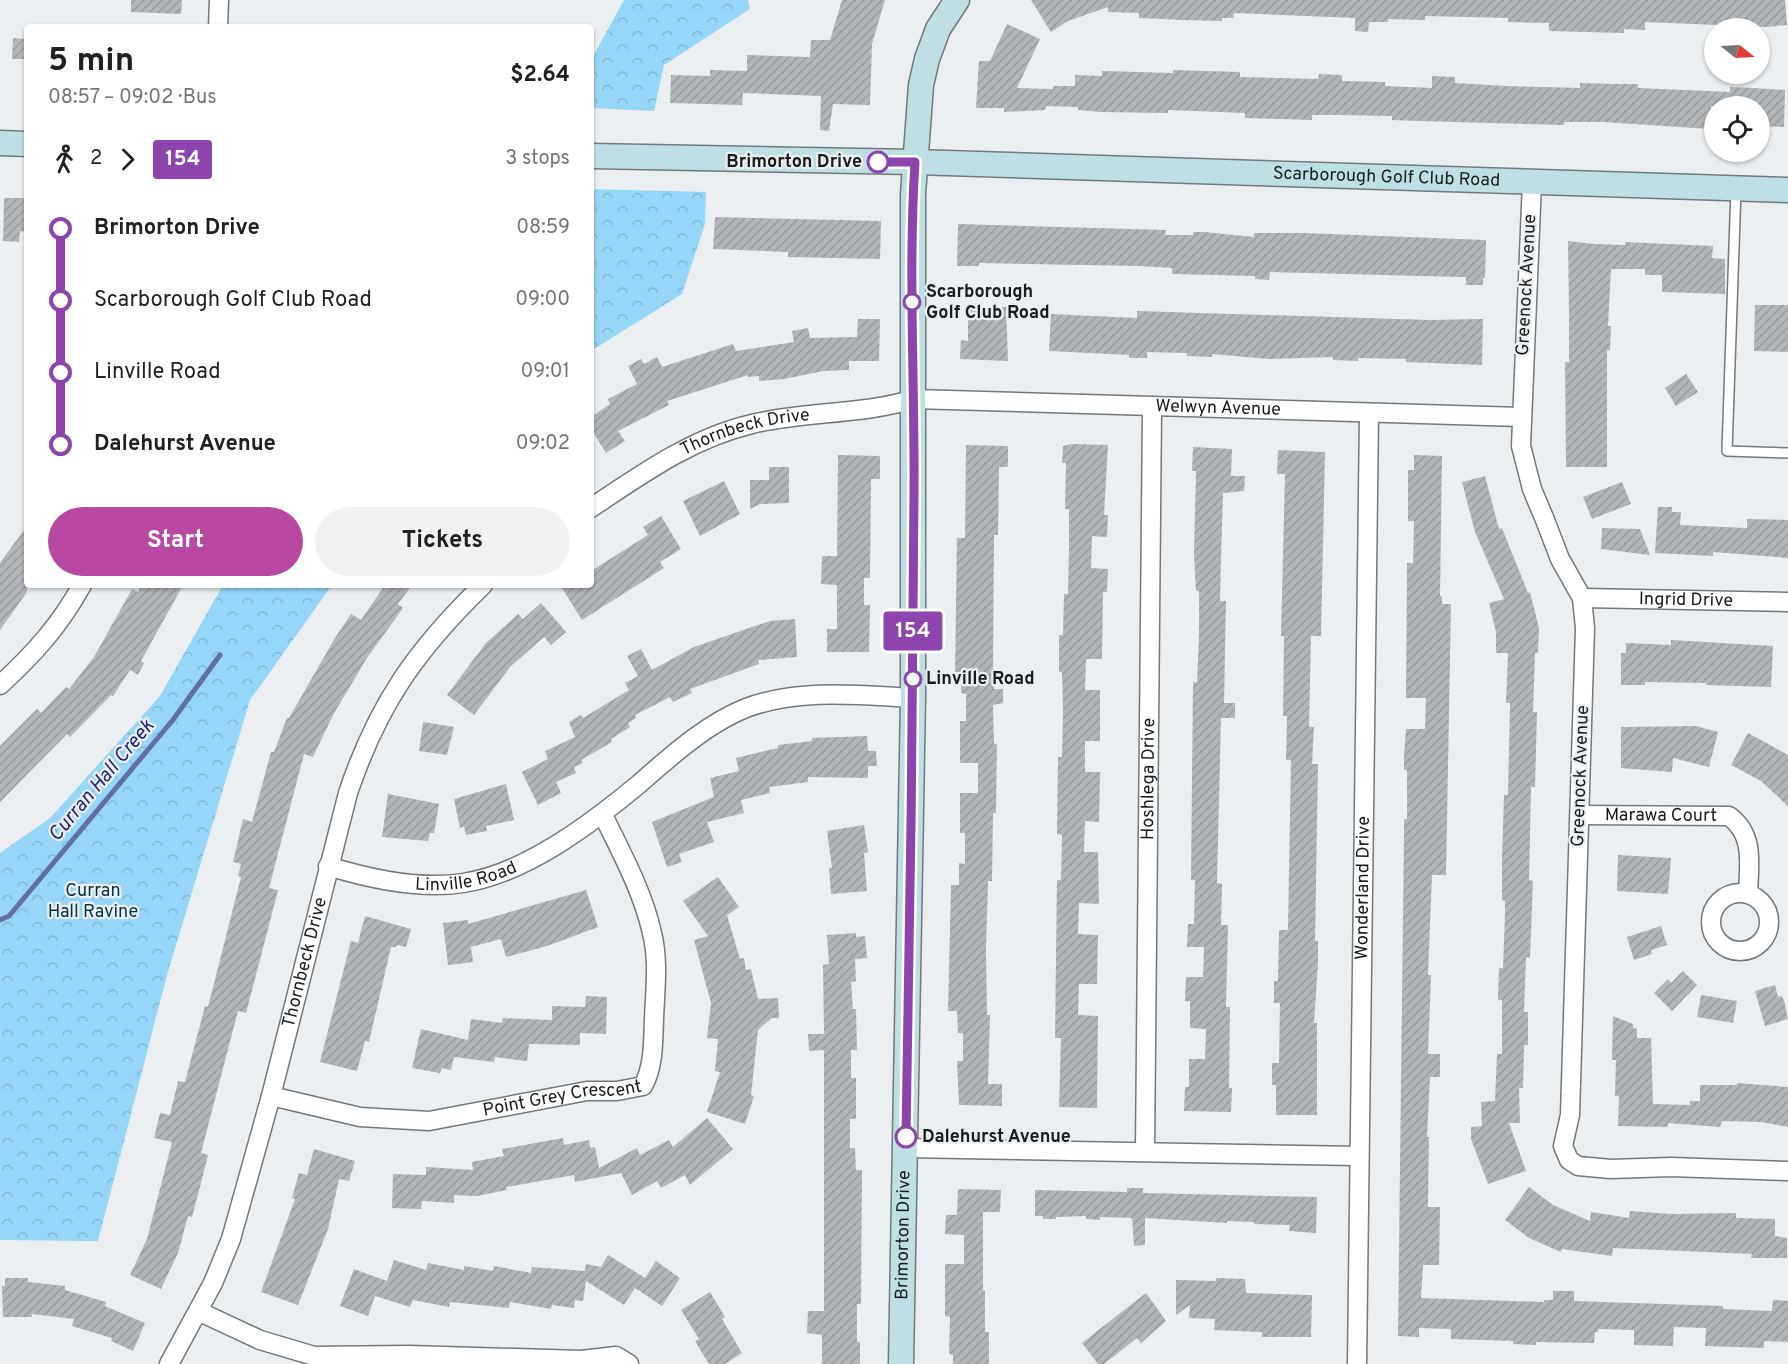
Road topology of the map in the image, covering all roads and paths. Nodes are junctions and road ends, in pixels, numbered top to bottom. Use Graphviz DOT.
graph roads {
  1 [pos="219,0"];
  2 [pos="957,0"];
  3 [pos="218,24"];
  4 [pos="0,143"];
  5 [pos="24,144"];
  6 [pos="594,156"];
  7 [pos="915,162"];
  8 [pos="1532,183"];
  9 [pos="1736,189"];
  10 [pos="1788,190"];
  11 [pos="914,399"];
  12 [pos="1152,408"];
  13 [pos="1369,414"];
  14 [pos="1521,417"];
  15 [pos="1788,453"];
  16 [pos="594,506"];
  17 [pos="80,588"];
  18 [pos="480,588"];
  19 [pos="1582,598"];
  20 [pos="1788,602"];
  21 [pos="0,685"];
  22 [pos="913,698"];
  23 [pos="603,815"];
  24 [pos="1580,815"];
  25 [pos="328,866"];
  26 [pos="1748,894"];
  27 [pos="271,1096"];
  28 [pos="906,1148"];
  29 [pos="1145,1151"];
  30 [pos="1359,1156"];
  31 [pos="1788,1171"];
  32 [pos="198,1311"];
  33 [pos="169,1364"];
  34 [pos="629,1364"];
  35 [pos="902,1364"];
  36 [pos="1357,1364"];
  1 -- 3 [label="street"];
  2 -- 7 [label="street, Brimorton Drive"];
  4 -- 5 [label="street"];
  6 -- 7 [label="street, Scarborough Golf Club Road"];
  7 -- 8 [label="street, Scarborough Golf Club Road"];
  7 -- 11 [label="street, Brimorton Drive"];
  8 -- 9 [label="street, Scarborough Golf Club Road"];
  8 -- 14 [label="street, Greenock Avenue"];
  9 -- 10 [label="street, Scarborough Golf Club Road"];
  9 -- 15 [label="lane"];
  11 -- 12 [label="street, Welwyn Avenue"];
  11 -- 16 [label="street, Thornbeck Drive"];
  11 -- 22 [label="street, Brimorton Drive"];
  12 -- 13 [label="street, Welwyn Avenue"];
  12 -- 29 [label="street, Hoshlega Drive"];
  13 -- 14 [label="street, Welwyn Avenue"];
  13 -- 30 [label="street, Wonderland Drive"];
  14 -- 19 [label="street, Greenock Avenue"];
  17 -- 21 [label="street"];
  18 -- 25 [label="street, Thornbeck Drive"];
  19 -- 20 [label="street, Ingrid Drive"];
  19 -- 24 [label="street, Greenock Avenue"];
  22 -- 23 [label="street, Linville Road"];
  22 -- 28 [label="street, Brimorton Drive"];
  23 -- 25 [label="street, Linville Road"];
  23 -- 27 [label="street, Point Grey Crescent"];
  24 -- 26 [label="street, Marawa Court"];
  24 -- 31 [label="street, Greenock Avenue"];
  25 -- 27 [label="street, Thornbeck Drive"];
  27 -- 32 [label="street, Thornbeck Drive"];
  28 -- 29 [label="street"];
  28 -- 35 [label="street, Brimorton Drive"];
  29 -- 30 [label="street"];
  30 -- 36 [label="street, Wonderland Drive"];
  32 -- 33 [label="street, Thornbeck Drive"];
  32 -- 34 [label="street"];
}
